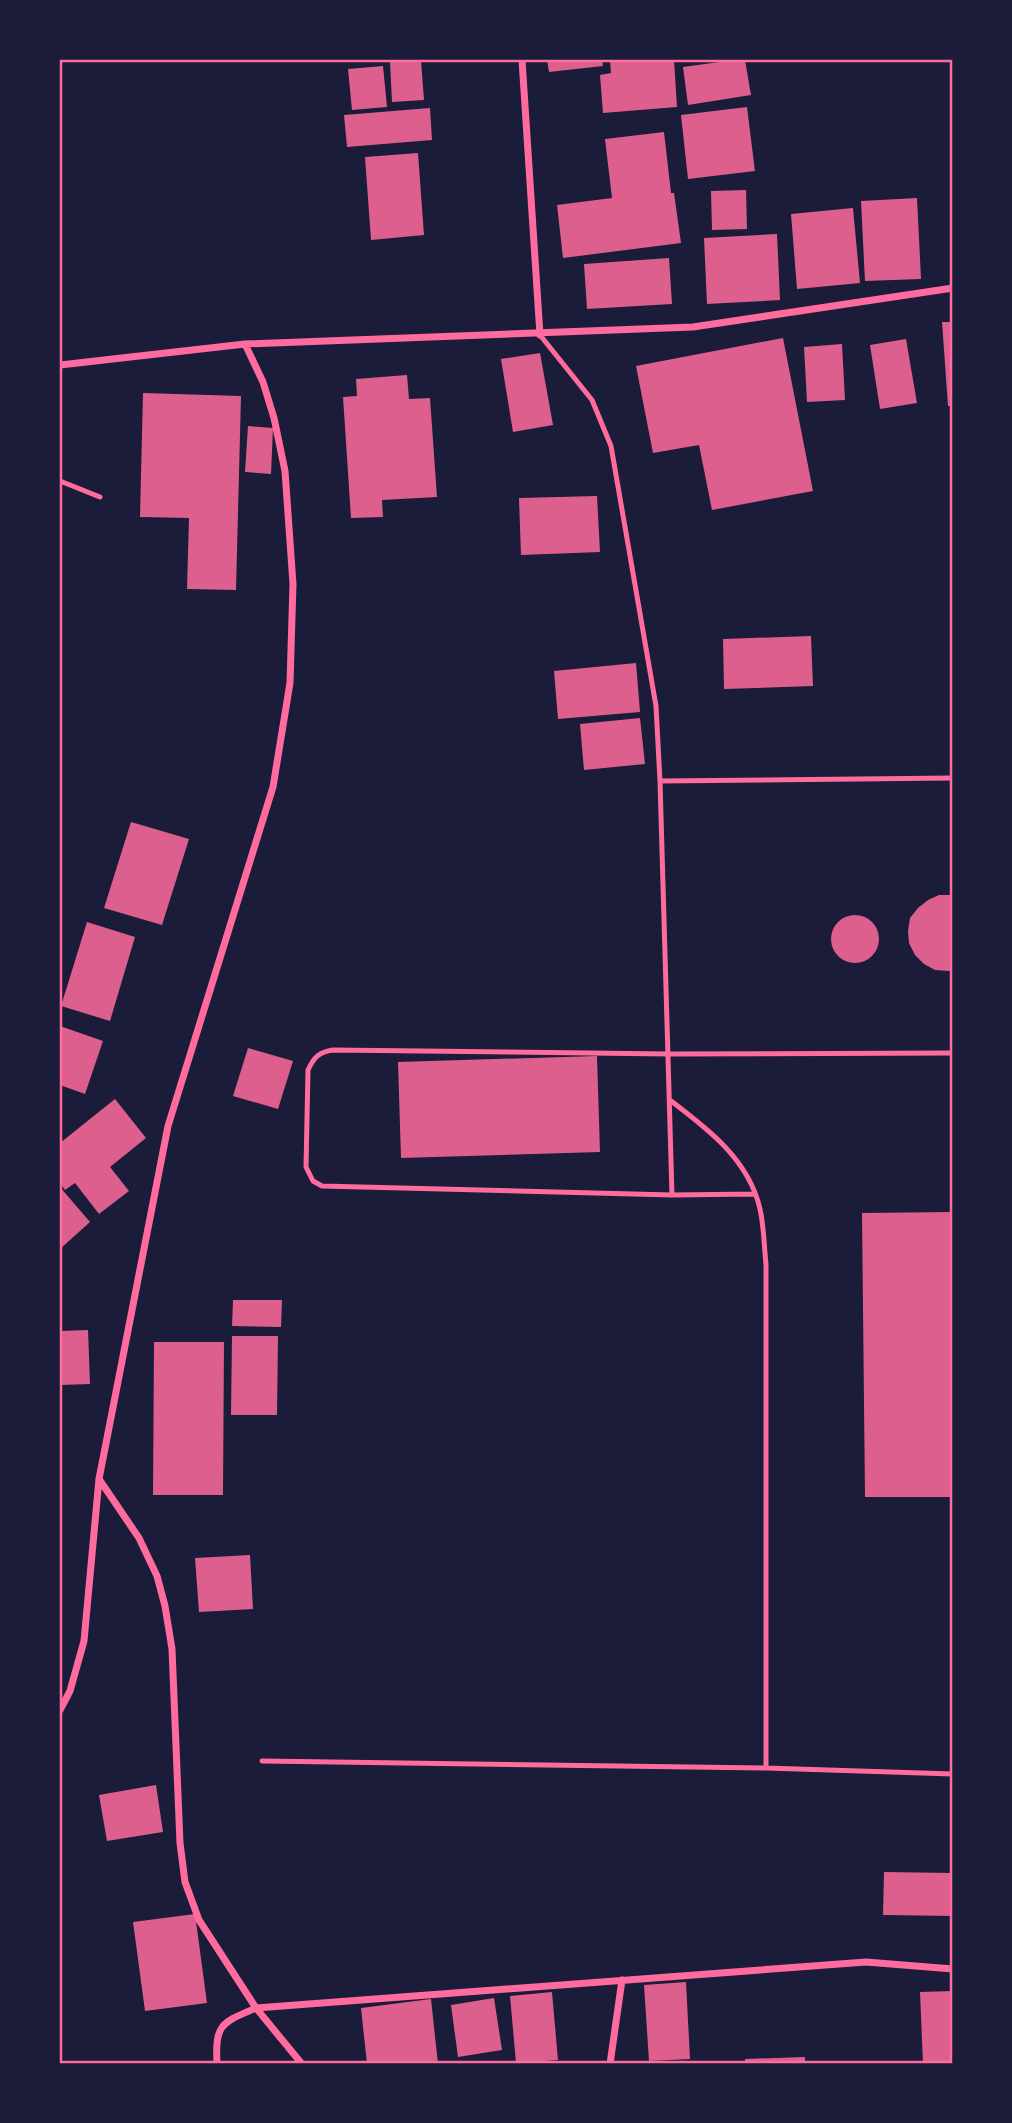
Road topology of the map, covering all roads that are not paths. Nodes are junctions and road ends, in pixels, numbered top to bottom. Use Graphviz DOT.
graph roads {
  1 [pos="522,60"];
  2 [pos="953,288"];
  3 [pos="540,335"];
  4 [pos="245,344"];
  5 [pos="60,365"];
  6 [pos="60,481"];
  7 [pos="100,496"];
  8 [pos="953,778"];
  9 [pos="660,781"];
  10 [pos="953,1053"];
  11 [pos="670,1054"];
  12 [pos="671,1101"];
  13 [pos="755,1194"];
  14 [pos="672,1195"];
  15 [pos="99,1479"];
  16 [pos="60,1710"];
  17 [pos="262,1761"];
  18 [pos="766,1768"];
  19 [pos="953,1774"];
  20 [pos="953,1969"];
  21 [pos="622,1980"];
  22 [pos="256,2008"];
  23 [pos="217,2063"];
  24 [pos="302,2063"];
  25 [pos="610,2063"];
  1 -- 3 [label="street"];
  2 -- 3 [label="street"];
  3 -- 4 [label="street"];
  3 -- 9 [label="lane"];
  4 -- 5 [label="street"];
  4 -- 15 [label="street"];
  6 -- 7 [label="lane"];
  8 -- 9 [label="lane"];
  9 -- 11 [label="lane"];
  10 -- 11 [label="lane"];
  11 -- 12 [label="lane"];
  11 -- 14 [label="lane"];
  12 -- 13 [label="lane"];
  12 -- 14 [label="lane"];
  13 -- 14 [label="lane"];
  13 -- 18 [label="lane"];
  15 -- 16 [label="street"];
  15 -- 22 [label="street"];
  17 -- 18 [label="lane"];
  18 -- 19 [label="lane"];
  20 -- 21 [label="street"];
  21 -- 22 [label="street"];
  21 -- 25 [label="street"];
  22 -- 23 [label="street"];
  22 -- 24 [label="street"];
}
